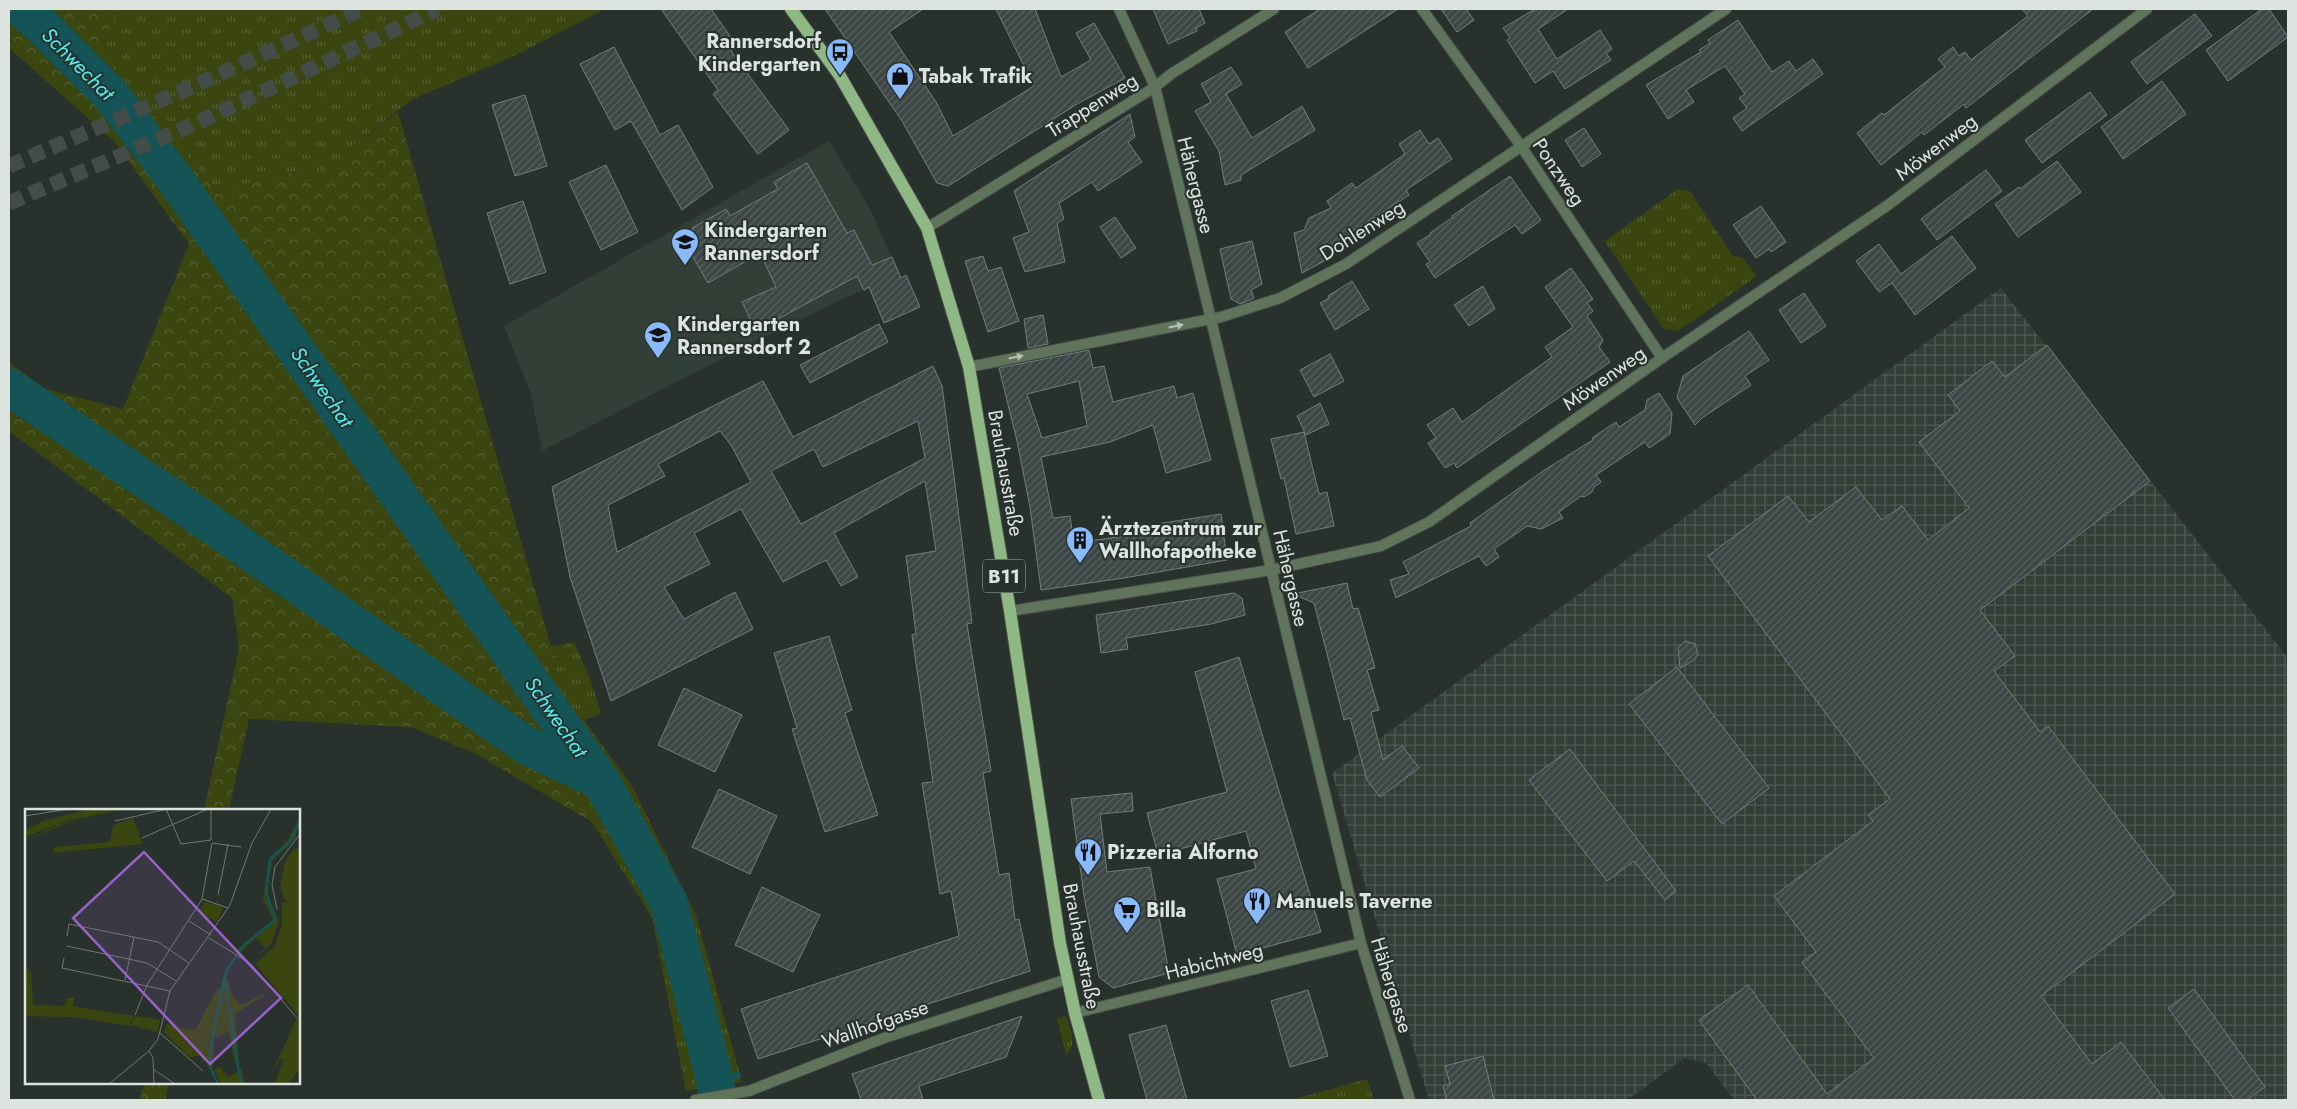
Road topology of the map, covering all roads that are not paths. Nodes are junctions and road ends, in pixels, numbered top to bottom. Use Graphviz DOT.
graph roads {
  1 [pos="790,9"];
  2 [pos="1119,9"];
  3 [pos="1274,9"];
  4 [pos="1422,9"];
  5 [pos="1726,9"];
  6 [pos="2148,9"];
  7 [pos="1155,86"];
  8 [pos="1521,146"];
  9 [pos="927,228"];
  10 [pos="1211,319"];
  11 [pos="1662,358"];
  12 [pos="969,367"];
  13 [pos="1271,570"];
  14 [pos="1010,611"];
  15 [pos="1361,943"];
  16 [pos="1068,979"];
  17 [pos="1075,1013"];
  18 [pos="695,1100"];
  19 [pos="1099,1100"];
  20 [pos="1410,1100"];
  1 -- 9 [label="main road, Brauhausstraße / B11"];
  2 -- 7 [label="street, Hähergasse"];
  3 -- 7 [label="street, Trappenweg"];
  4 -- 8 [label="street, Ponzweg"];
  5 -- 8 [label="street, Dohlenweg"];
  6 -- 11 [label="street, Möwenweg"];
  7 -- 9 [label="street, Trappenweg"];
  7 -- 10 [label="street, Hähergasse"];
  8 -- 10 [label="street, Dohlenweg"];
  8 -- 11 [label="street, Ponzweg"];
  9 -- 12 [label="main road, Brauhausstraße / B11"];
  12 -- 10 [label="street, Dohlenweg, one-way"];
  10 -- 13 [label="street, Hähergasse"];
  11 -- 13 [label="street, Möwenweg"];
  12 -- 14 [label="main road, Brauhausstraße / B11"];
  13 -- 14 [label="street, Möwenweg"];
  13 -- 15 [label="street, Hähergasse"];
  14 -- 16 [label="main road, Brauhausstraße / B11"];
  15 -- 17 [label="street, Habichtweg"];
  15 -- 20 [label="street, Hähergasse"];
  16 -- 17 [label="main road, Brauhausstraße / B11"];
  16 -- 18 [label="street, Wallhofgasse"];
  17 -- 19 [label="main road, Brauhausstraße / B11"];
}
